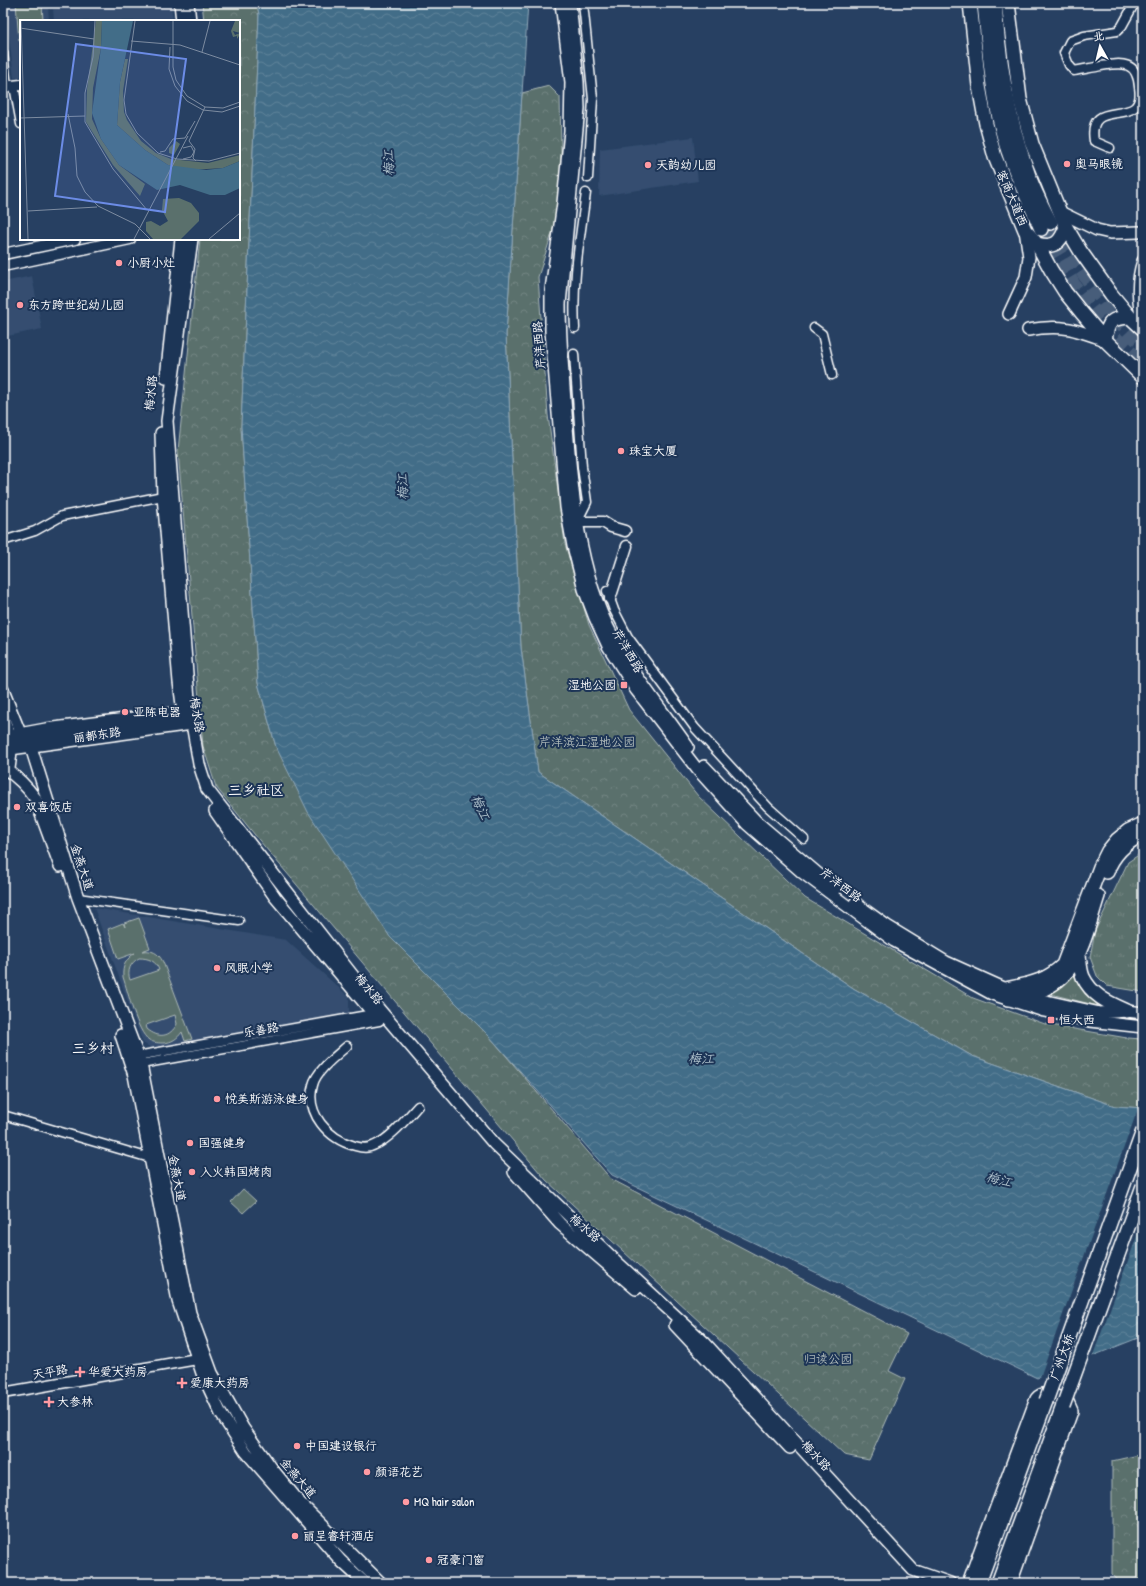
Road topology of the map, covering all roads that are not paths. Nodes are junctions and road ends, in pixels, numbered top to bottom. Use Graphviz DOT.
graph roads {
  1 [pos="180,3"];
  2 [pos="188,3"];
  3 [pos="561,3"];
  4 [pos="570,3"];
  5 [pos="583,3"];
  6 [pos="970,3"];
  7 [pos="984,3"];
  8 [pos="995,3"];
  9 [pos="1008,3"];
  10 [pos="1133,3"];
  11 [pos="182,20"];
  12 [pos="190,20"];
  13 [pos="3,53"];
  14 [pos="11,86"];
  15 [pos="20,120"];
  16 [pos="1110,148"];
  17 [pos="588,178"];
  18 [pos="586,193"];
  19 [pos="1060,212"];
  20 [pos="1066,227"];
  21 [pos="1025,230"];
  22 [pos="1139,232"];
  23 [pos="66,240"];
  24 [pos="125,240"];
  25 [pos="181,240"];
  26 [pos="192,240"];
  27 [pos="41,243"];
  28 [pos="1036,244"];
  29 [pos="3,254"];
  30 [pos="44,257"];
  31 [pos="1143,261"];
  32 [pos="3,266"];
  33 [pos="1009,314"];
  34 [pos="1130,317"];
  35 [pos="575,328"];
  36 [pos="814,328"];
  37 [pos="1143,329"];
  38 [pos="1028,330"];
  39 [pos="1105,340"];
  40 [pos="574,354"];
  41 [pos="832,375"];
  42 [pos="1143,377"];
  43 [pos="163,496"];
  44 [pos="577,522"];
  45 [pos="624,530"];
  46 [pos="3,541"];
  47 [pos="626,546"];
  48 [pos="608,595"];
  49 [pos="3,690"];
  50 [pos="3,716"];
  51 [pos="188,718"];
  52 [pos="10,741"];
  53 [pos="30,744"];
  54 [pos="6,769"];
  55 [pos="42,782"];
  56 [pos="29,789"];
  57 [pos="1143,824"];
  58 [pos="1143,834"];
  59 [pos="804,839"];
  60 [pos="78,898"];
  61 [pos="239,921"];
  62 [pos="1079,955"];
  63 [pos="1007,994"];
  64 [pos="1024,996"];
  65 [pos="1127,1011"];
  66 [pos="1143,1013"];
  67 [pos="379,1015"];
  68 [pos="1143,1027"];
  69 [pos="347,1046"];
  70 [pos="139,1060"];
  71 [pos="418,1106"];
  72 [pos="3,1115"];
  73 [pos="1143,1131"];
  74 [pos="150,1158"];
  75 [pos="1143,1186"];
  76 [pos="197,1359"];
  77 [pos="3,1393"];
  78 [pos="926,1580"];
  79 [pos="365,1583"];
  80 [pos="381,1583"];
  81 [pos="950,1583"];
  82 [pos="969,1583"];
  83 [pos="979,1583"];
  84 [pos="998,1583"];
  85 [pos="1010,1583"];
  1 -- 11 [label="main road"];
  2 -- 12 [label="main road"];
  3 -- 63 [label="main road, 芹洋西路"];
  4 -- 44 [label="main road, 芹洋西路"];
  5 -- 17 [label="street"];
  6 -- 21 [label="main road, 客商大道西"];
  7 -- 8 [label="main road"];
  9 -- 19 [label="main road"];
  10 -- 16 [label="street"];
  13 -- 14 [label="street"];
  14 -- 15 [label="street"];
  18 -- 35 [label="street"];
  19 -- 20 [label="main road"];
  19 -- 22 [label="main road"];
  20 -- 28 [label="main road"];
  20 -- 34 [label="main road"];
  21 -- 28 [label="main road, 客商大道西"];
  21 -- 33 [label="main road"];
  23 -- 27 [label="street"];
  24 -- 30 [label="street"];
  25 -- 43 [label="main road, 梅水路"];
  26 -- 51 [label="main road, 梅水路"];
  27 -- 29 [label="street"];
  27 -- 30 [label="street"];
  28 -- 39 [label="main road, 客商大道西"];
  30 -- 32 [label="street"];
  31 -- 37 [label="main road"];
  34 -- 37 [label="main road"];
  34 -- 39 [label="main road"];
  36 -- 41 [label="street"];
  38 -- 39 [label="main road"];
  39 -- 42 [label="main road, 客商大道西"];
  40 -- 44 [label="street"];
  43 -- 46 [label="street"];
  43 -- 51 [label="main road, 梅水路"];
  44 -- 45 [label="street"];
  44 -- 63 [label="main road, 芹洋西路"];
  47 -- 48 [label="street"];
  48 -- 59 [label="street"];
  49 -- 52 [label="street"];
  50 -- 52 [label="street"];
  51 -- 52 [label="main road, 丽都东路"];
  51 -- 53 [label="main road, 丽都东路"];
  51 -- 67 [label="main road, 梅水路"];
  52 -- 53 [label="main road, 丽都东路"];
  52 -- 54 [label="street"];
  53 -- 55 [label="main road, 金燕大道"];
  54 -- 56 [label="main road, 金燕大道"];
  55 -- 56 [label="main road"];
  55 -- 60 [label="main road, 金燕大道"];
  56 -- 74 [label="main road, 金燕大道"];
  57 -- 63 [label="main road"];
  58 -- 62 [label="main road"];
  60 -- 61 [label="street"];
  60 -- 70 [label="main road, 金燕大道"];
  62 -- 64 [label="main road"];
  62 -- 65 [label="main road"];
  63 -- 64 [label="main road"];
  63 -- 68 [label="main road, 芹洋西路"];
  64 -- 65 [label="main road"];
  65 -- 66 [label="main road"];
  67 -- 70 [label="street, 乐善路"];
  67 -- 78 [label="main road, 梅水路"];
  69 -- 71 [label="street"];
  70 -- 80 [label="main road, 金燕大道"];
  72 -- 74 [label="street"];
  73 -- 83 [label="main road, 广州大桥, bridge"];
  74 -- 76 [label="main road, 金燕大道"];
  75 -- 84 [label="main road, 广州大桥, bridge"];
  76 -- 77 [label="street, 天平路"];
  76 -- 79 [label="main road, 金燕大道"];
  78 -- 81 [label="main road, 梅水路"];
  82 -- 85 [label="main road"];
}
